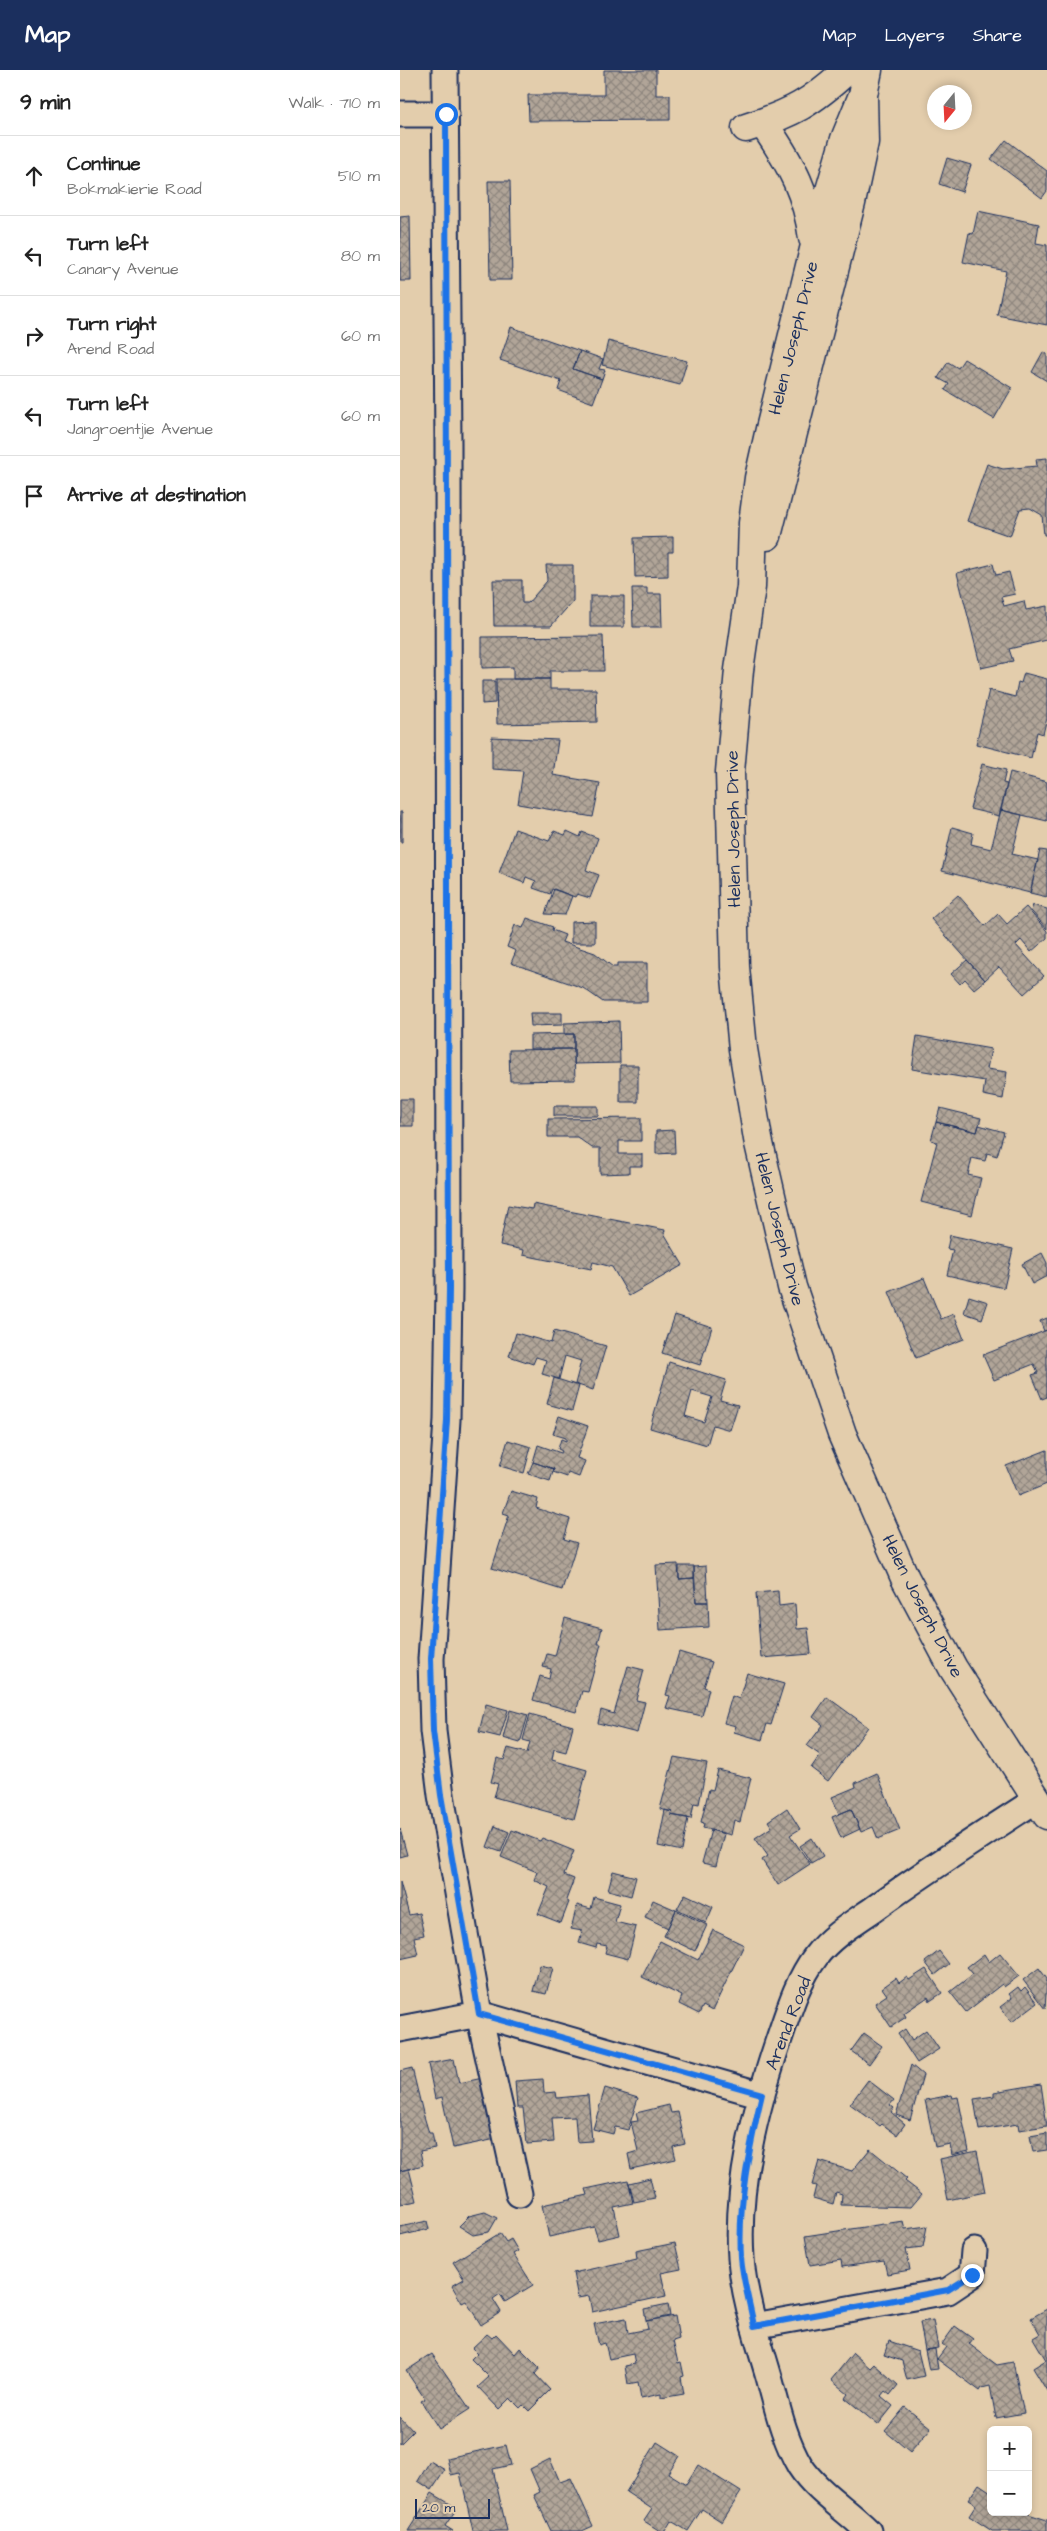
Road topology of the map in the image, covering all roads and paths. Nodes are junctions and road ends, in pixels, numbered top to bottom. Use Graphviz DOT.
graph roads {
  1 [pos="445,70"];
  2 [pos="847,70"];
  3 [pos="866,83"];
  4 [pos="400,114"];
  5 [pos="446,114"];
  6 [pos="812,265"];
  7 [pos="751,587"];
  8 [pos="1041,1807"];
  9 [pos="479,2014"];
  10 [pos="400,2029"];
  11 [pos="762,2094"];
  12 [pos="519,2194"];
  13 [pos="974,2250"];
  14 [pos="754,2326"];
  15 [pos="868,2531"];
  1 -- 5 [label="street"];
  2 -- 6 [label="street"];
  3 -- 6 [label="street, Helen Joseph Drive"];
  3 -- 7 [label="street, Helen Joseph Drive"];
  4 -- 5 [label="street"];
  5 -- 9 [label="street"];
  6 -- 7 [label="street, Helen Joseph Drive"];
  7 -- 8 [label="street, Helen Joseph Drive"];
  8 -- 11 [label="street, Arend Road"];
  9 -- 10 [label="street"];
  9 -- 11 [label="street"];
  9 -- 12 [label="street"];
  11 -- 14 [label="street, Arend Road"];
  13 -- 14 [label="street"];
  14 -- 15 [label="street, Arend Road"];
}
